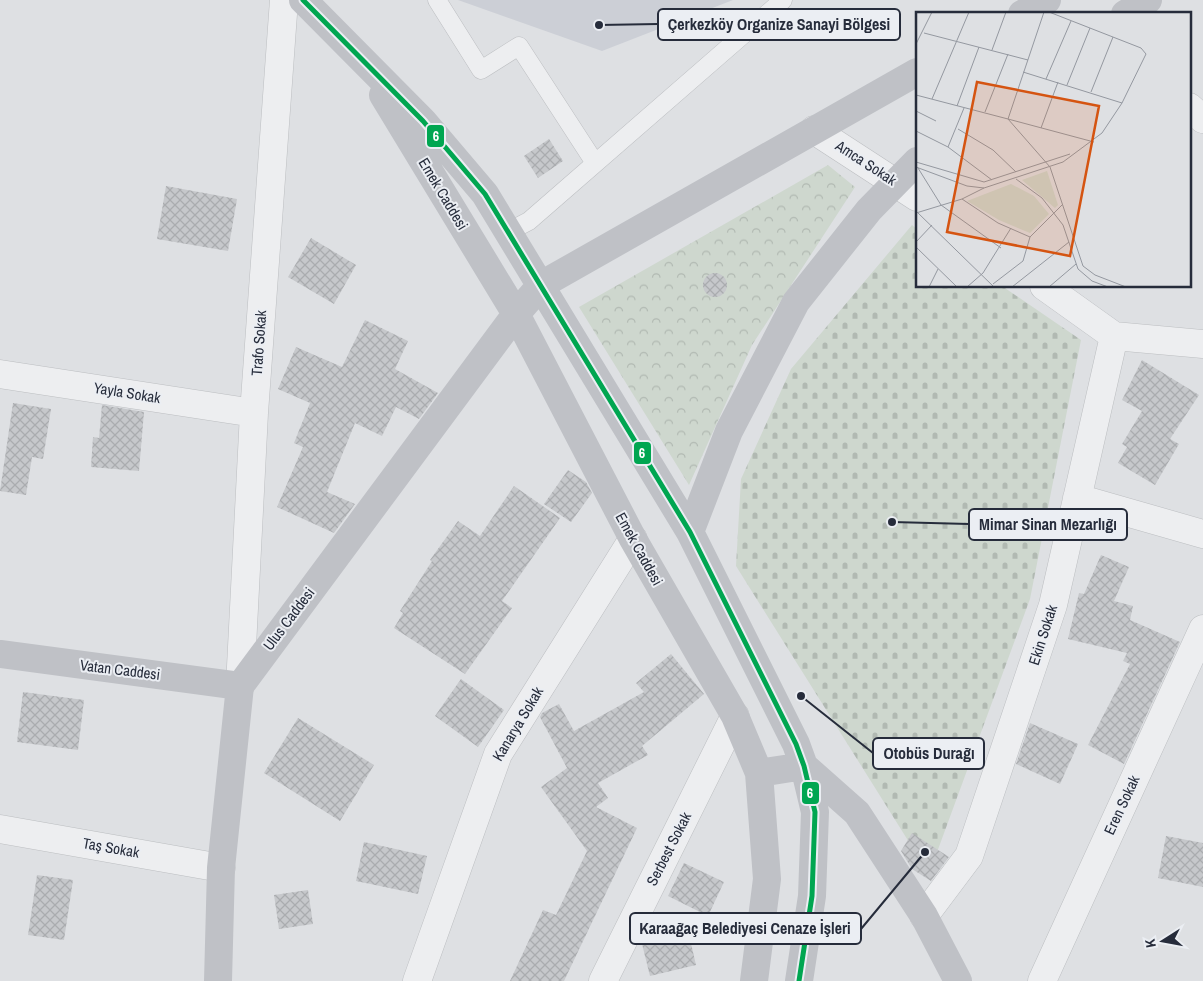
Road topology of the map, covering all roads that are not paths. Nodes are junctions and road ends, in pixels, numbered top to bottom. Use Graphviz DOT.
graph roads {
  1 [pos="284,0"];
  2 [pos="303,0"];
  3 [pos="437,0"];
  4 [pos="783,0"];
  5 [pos="1047,0"];
  6 [pos="1148,0"];
  7 [pos="1026,12"];
  8 [pos="1128,12"];
  9 [pos="358,53"];
  10 [pos="916,73"];
  11 [pos="1190,108"];
  12 [pos="1203,119"];
  13 [pos="814,130"];
  14 [pos="595,163"];
  15 [pos="916,164"];
  16 [pos="906,190"];
  17 [pos="508,232"];
  18 [pos="542,285"];
  19 [pos="1047,288"];
  20 [pos="516,314"];
  21 [pos="1114,336"];
  22 [pos="1203,344"];
  23 [pos="0,374"];
  24 [pos="254,413"];
  25 [pos="1077,498"];
  26 [pos="690,532"];
  27 [pos="1203,534"];
  28 [pos="633,539"];
  29 [pos="1203,629"];
  30 [pos="0,654"];
  31 [pos="240,686"];
  32 [pos="734,716"];
  33 [pos="804,766"];
  34 [pos="759,773"];
  35 [pos="0,828"];
  36 [pos="221,868"];
  37 [pos="924,916"];
  38 [pos="218,981"];
  39 [pos="417,981"];
  40 [pos="603,981"];
  41 [pos="754,981"];
  42 [pos="799,981"];
  43 [pos="958,981"];
  44 [pos="1042,981"];
  1 -- 24 [label="street, Trafo Sokak"];
  2 -- 9 [label="street"];
  3 -- 14 [label="lane"];
  4 -- 14 [label="lane"];
  5 -- 7 [label="street"];
  6 -- 8 [label="street"];
  9 -- 17 [label="street, Emek Caddesi"];
  9 -- 20 [label="street, Emek Caddesi"];
  10 -- 13 [label="street, Ulus Caddesi"];
  11 -- 12 [label="street"];
  13 -- 16 [label="street, Amca Sokak"];
  13 -- 18 [label="street, Ulus Caddesi"];
  14 -- 17 [label="lane"];
  15 -- 16 [label="street"];
  16 -- 26 [label="street"];
  17 -- 18 [label="street, Emek Caddesi"];
  18 -- 20 [label="street, Ulus Caddesi"];
  18 -- 26 [label="street, Emek Caddesi"];
  19 -- 21 [label="street"];
  20 -- 28 [label="street, Emek Caddesi"];
  20 -- 31 [label="street, Ulus Caddesi"];
  21 -- 22 [label="street"];
  21 -- 25 [label="street, Ekin Sokak"];
  23 -- 24 [label="street, Yayla Sokak"];
  24 -- 31 [label="street, Trafo Sokak"];
  25 -- 27 [label="street"];
  25 -- 37 [label="street, Ekin Sokak"];
  26 -- 33 [label="street, Emek Caddesi"];
  28 -- 32 [label="street, Emek Caddesi"];
  28 -- 39 [label="street, Kanarya Sokak"];
  29 -- 44 [label="street, Eren Sokak"];
  30 -- 31 [label="street, Vatan Caddesi"];
  31 -- 36 [label="street"];
  32 -- 34 [label="street, Emek Caddesi"];
  32 -- 40 [label="street, Serbest Sokak"];
  33 -- 34 [label="street"];
  33 -- 37 [label="street"];
  33 -- 42 [label="street, Emek Caddesi"];
  34 -- 41 [label="street, Emek Caddesi"];
  35 -- 36 [label="street, Taş Sokak"];
  36 -- 38 [label="street"];
  37 -- 43 [label="street"];
}
